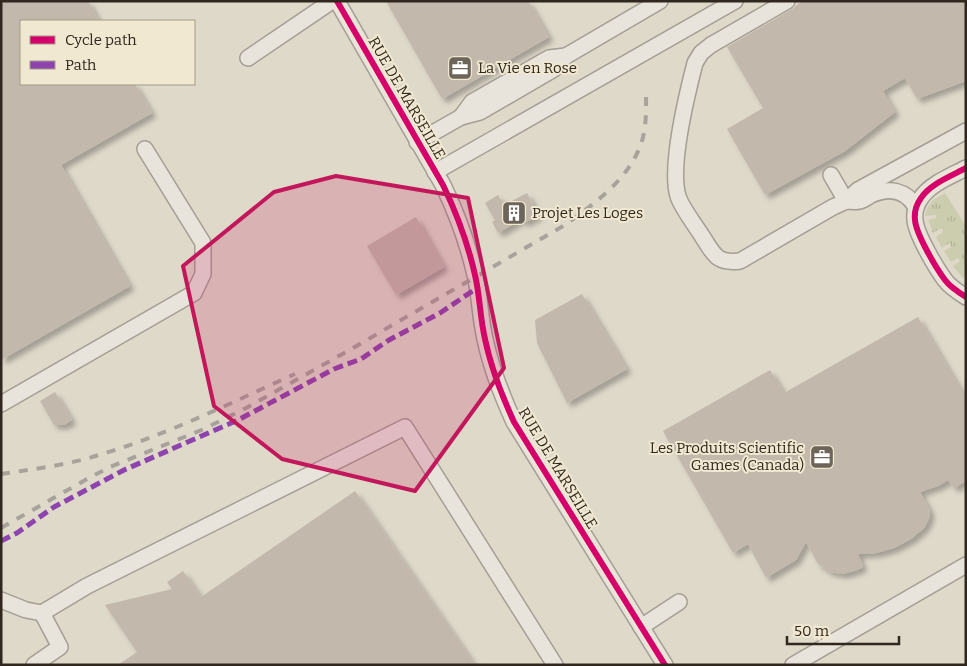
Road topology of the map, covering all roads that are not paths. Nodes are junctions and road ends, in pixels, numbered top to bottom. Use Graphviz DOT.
graph roads {
  1 [pos="332,1"];
  2 [pos="337,1"];
  3 [pos="660,1"];
  4 [pos="735,1"];
  5 [pos="787,1"];
  6 [pos="248,58"];
  7 [pos="966,131"];
  8 [pos="417,142"];
  9 [pos="145,149"];
  10 [pos="966,168"];
  11 [pos="435,172"];
  12 [pos="831,175"];
  13 [pos="846,202"];
  14 [pos="916,207"];
  15 [pos="966,297"];
  16 [pos="1,404"];
  17 [pos="966,565"];
  18 [pos="1,600"];
  19 [pos="679,602"];
  20 [pos="42,613"];
  21 [pos="641,627"];
  22 [pos="34,665"];
  23 [pos="555,665"];
  24 [pos="665,665"];
  25 [pos="793,665"];
  1 -- 6 [label="street"];
  2 -- 8 [label="street, RUE DE MARSEILLE"];
  3 -- 8 [label="street"];
  4 -- 11 [label="street"];
  5 -- 13 [label="street"];
  7 -- 13 [label="street"];
  8 -- 11 [label="street, RUE DE MARSEILLE"];
  9 -- 16 [label="street"];
  10 -- 14 [label="street"];
  11 -- 21 [label="street, RUE DE MARSEILLE"];
  12 -- 13 [label="street"];
  13 -- 14 [label="street"];
  14 -- 15 [label="street"];
  17 -- 25 [label="street"];
  18 -- 20 [label="street"];
  19 -- 21 [label="street"];
  20 -- 22 [label="street"];
  20 -- 23 [label="street"];
  21 -- 24 [label="street, RUE DE MARSEILLE"];
}
